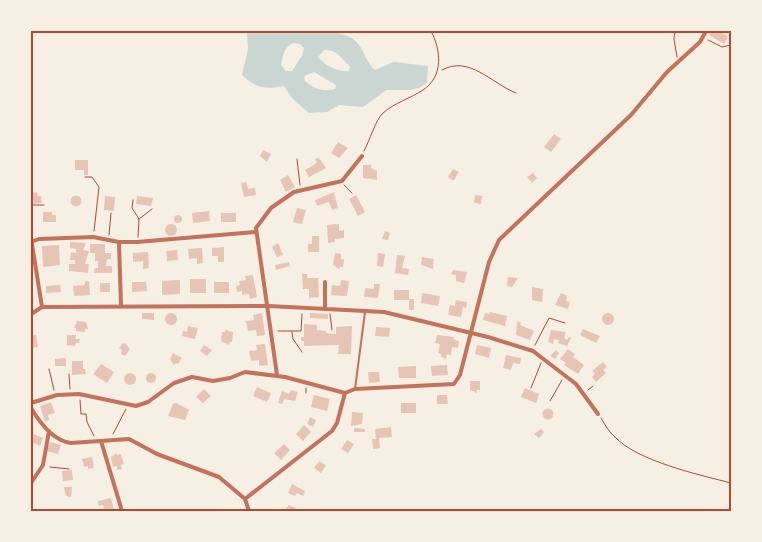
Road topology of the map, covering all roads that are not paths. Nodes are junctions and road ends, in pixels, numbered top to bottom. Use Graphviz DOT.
graph roads {
  1 [pos="706,31"];
  2 [pos="362,156"];
  3 [pos="255,232"];
  4 [pos="32,241"];
  5 [pos="120,242"];
  6 [pos="325,282"];
  7 [pos="121,305"];
  8 [pos="268,306"];
  9 [pos="42,307"];
  10 [pos="327,308"];
  11 [pos="365,311"];
  12 [pos="31,314"];
  13 [pos="471,332"];
  14 [pos="277,376"];
  15 [pos="355,389"];
  16 [pos="345,393"];
  17 [pos="31,403"];
  18 [pos="31,408"];
  19 [pos="598,414"];
  20 [pos="48,431"];
  21 [pos="98,441"];
  22 [pos="31,483"];
  23 [pos="245,499"];
  24 [pos="122,511"];
  25 [pos="249,511"];
  1 -- 13 [label="street"];
  2 -- 3 [label="street"];
  3 -- 5 [label="street"];
  3 -- 8 [label="street"];
  4 -- 5 [label="street"];
  4 -- 9 [label="street"];
  5 -- 7 [label="street"];
  6 -- 10 [label="street"];
  7 -- 8 [label="street"];
  7 -- 9 [label="street"];
  8 -- 10 [label="street"];
  8 -- 14 [label="street"];
  9 -- 12 [label="street"];
  10 -- 11 [label="street"];
  11 -- 13 [label="street"];
  11 -- 15 [label="lane"];
  13 -- 15 [label="street"];
  13 -- 19 [label="street"];
  14 -- 16 [label="street"];
  14 -- 17 [label="street"];
  15 -- 16 [label="street"];
  16 -- 23 [label="street"];
  18 -- 20 [label="street"];
  20 -- 21 [label="street"];
  20 -- 22 [label="street"];
  21 -- 23 [label="street"];
  21 -- 24 [label="street"];
  23 -- 25 [label="street"];
}
